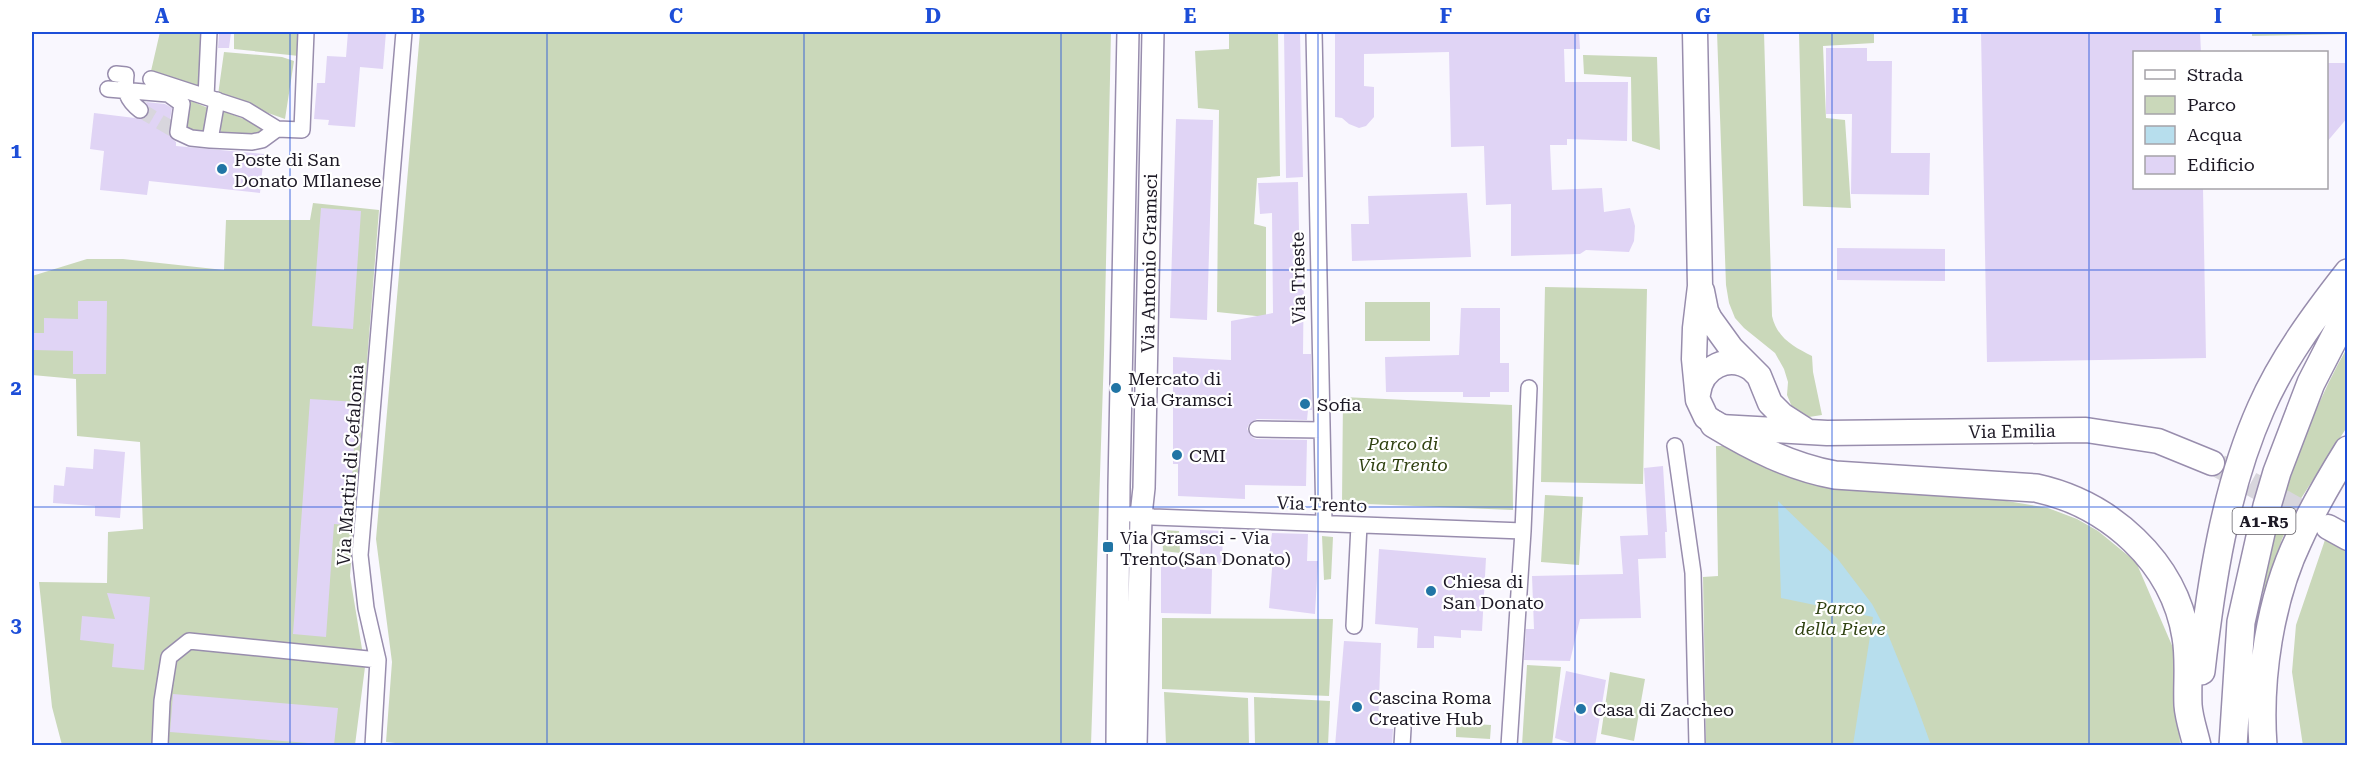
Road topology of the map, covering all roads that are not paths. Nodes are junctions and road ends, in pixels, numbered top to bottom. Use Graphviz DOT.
graph roads {
  1 [pos="209,32"];
  2 [pos="306,32"];
  3 [pos="404,32"];
  4 [pos="1128,32"];
  5 [pos="1153,32"];
  6 [pos="1314,32"];
  7 [pos="1695,32"];
  8 [pos="116,74"];
  9 [pos="1127,77"];
  10 [pos="1152,78"];
  11 [pos="151,79"];
  12 [pos="108,89"];
  13 [pos="126,90"];
  14 [pos="212,98"];
  15 [pos="140,110"];
  16 [pos="277,129"];
  17 [pos="210,140"];
  18 [pos="2348,273"];
  19 [pos="1700,286"];
  20 [pos="2348,310"];
  21 [pos="1759,380"];
  22 [pos="1529,388"];
  23 [pos="1698,398"];
  24 [pos="1722,426"];
  25 [pos="1257,429"];
  26 [pos="1322,430"];
  27 [pos="1807,431"];
  28 [pos="1676,446"];
  29 [pos="2348,450"];
  30 [pos="2212,463"];
  31 [pos="1119,512"];
  32 [pos="1141,515"];
  33 [pos="1324,523"];
  34 [pos="1359,525"];
  35 [pos="1523,531"];
  36 [pos="1354,626"];
  37 [pos="378,660"];
  38 [pos="1403,728"];
  39 [pos="160,745"];
  40 [pos="373,746"];
  41 [pos="1117,746"];
  42 [pos="1136,746"];
  43 [pos="1402,746"];
  44 [pos="1509,746"];
  45 [pos="1697,746"];
  46 [pos="2198,746"];
  47 [pos="2233,746"];
  48 [pos="2263,746"];
  1 -- 14 [label="street"];
  2 -- 16 [label="street"];
  3 -- 37 [label="street, Via Martiri di Cefalonia"];
  4 -- 9 [label="street, Via Antonio Gramsci"];
  5 -- 10 [label="street, Via Antonio Gramsci"];
  6 -- 26 [label="street, Via Trieste"];
  7 -- 19 [label="main road, Via Emilia"];
  8 -- 13 [label="street"];
  9 -- 10 [label="street"];
  9 -- 31 [label="street, Via Antonio Gramsci"];
  10 -- 32 [label="street, Via Antonio Gramsci"];
  11 -- 14 [label="street"];
  12 -- 13 [label="street"];
  13 -- 15 [label="street"];
  13 -- 17 [label="street"];
  14 -- 16 [label="street"];
  14 -- 17 [label="street"];
  16 -- 17 [label="street"];
  18 -- 46 [label="highway"];
  19 -- 21 [label="main road, Via Emilia"];
  19 -- 23 [label="main road, Via Emilia"];
  20 -- 47 [label="highway, A1-R5"];
  21 -- 23 [label="main road"];
  21 -- 24 [label="main road"];
  21 -- 27 [label="main road, Via Emilia"];
  22 -- 35 [label="street"];
  23 -- 24 [label="main road, Via Emilia"];
  24 -- 27 [label="main road, Via Emilia"];
  24 -- 46 [label="highway"];
  25 -- 26 [label="street"];
  26 -- 33 [label="street, Via Trieste"];
  27 -- 30 [label="main road, Via Emilia"];
  28 -- 45 [label="street"];
  29 -- 48 [label="highway, A1-R5"];
  31 -- 32 [label="street, Via Trento"];
  31 -- 41 [label="street, Via Antonio Gramsci"];
  32 -- 33 [label="street, Via Trento"];
  32 -- 42 [label="street, Via Antonio Gramsci"];
  33 -- 34 [label="street, Via Trento"];
  34 -- 35 [label="street, Via Trento"];
  34 -- 36 [label="street"];
  35 -- 44 [label="street"];
  37 -- 39 [label="street"];
  37 -- 40 [label="street, Via Martiri di Cefalonia"];
  38 -- 43 [label="street"];
}
